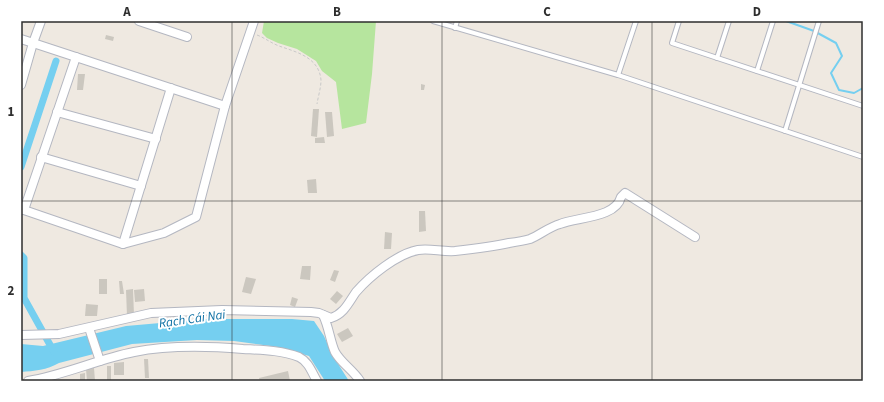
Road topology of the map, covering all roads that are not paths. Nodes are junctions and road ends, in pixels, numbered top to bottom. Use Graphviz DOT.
graph roads {
  1 [pos="41,21"];
  2 [pos="139,21"];
  3 [pos="254,21"];
  4 [pos="433,21"];
  5 [pos="457,21"];
  6 [pos="636,21"];
  7 [pos="679,21"];
  8 [pos="730,21"];
  9 [pos="773,21"];
  10 [pos="819,21"];
  11 [pos="455,28"];
  12 [pos="187,37"];
  13 [pos="21,39"];
  14 [pos="33,43"];
  15 [pos="76,57"];
  16 [pos="717,58"];
  17 [pos="757,71"];
  18 [pos="618,75"];
  19 [pos="799,84"];
  20 [pos="21,85"];
  21 [pos="171,88"];
  22 [pos="225,106"];
  23 [pos="863,106"];
  24 [pos="57,112"];
  25 [pos="785,131"];
  26 [pos="156,139"];
  27 [pos="42,157"];
  28 [pos="863,157"];
  29 [pos="141,186"];
  30 [pos="22,210"];
  31 [pos="695,237"];
  32 [pos="123,244"];
  33 [pos="326,323"];
  34 [pos="90,330"];
  35 [pos="22,335"];
  36 [pos="100,359"];
  37 [pos="29,381"];
  38 [pos="317,381"];
  39 [pos="360,381"];
  1 -- 14 [label="street"];
  2 -- 12 [label="street"];
  3 -- 22 [label="street"];
  4 -- 11 [label="lane"];
  5 -- 11 [label="lane"];
  6 -- 18 [label="lane"];
  7 -- 16 [label="lane"];
  8 -- 16 [label="lane"];
  9 -- 17 [label="lane"];
  10 -- 19 [label="lane"];
  11 -- 18 [label="lane"];
  13 -- 14 [label="street"];
  14 -- 15 [label="street"];
  14 -- 20 [label="street"];
  15 -- 21 [label="street"];
  15 -- 24 [label="street"];
  16 -- 17 [label="lane"];
  17 -- 19 [label="lane"];
  18 -- 25 [label="lane"];
  19 -- 23 [label="lane"];
  19 -- 25 [label="lane"];
  21 -- 22 [label="street"];
  21 -- 26 [label="street"];
  22 -- 32 [label="street"];
  24 -- 26 [label="street"];
  24 -- 27 [label="street"];
  25 -- 28 [label="lane"];
  26 -- 29 [label="street"];
  27 -- 29 [label="street"];
  27 -- 30 [label="street"];
  29 -- 32 [label="street"];
  30 -- 32 [label="street"];
  31 -- 33 [label="street"];
  33 -- 34 [label="street"];
  33 -- 39 [label="street"];
  34 -- 35 [label="street"];
  34 -- 36 [label="street"];
  36 -- 37 [label="street"];
  36 -- 38 [label="street"];
}
